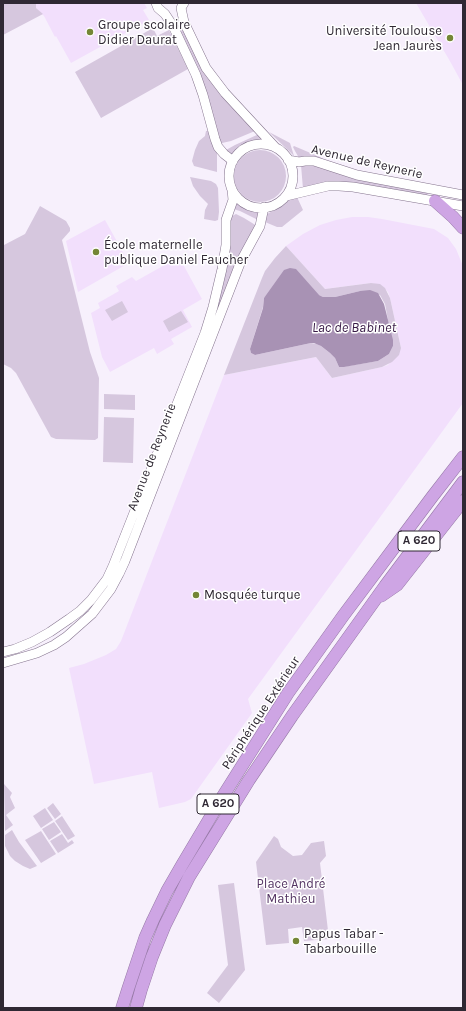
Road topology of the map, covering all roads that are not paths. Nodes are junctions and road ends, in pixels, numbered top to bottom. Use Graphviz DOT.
graph roads {
  1 [pos="156,3"];
  2 [pos="183,5"];
  3 [pos="165,14"];
  4 [pos="276,148"];
  5 [pos="288,160"];
  6 [pos="233,162"];
  7 [pos="232,189"];
  8 [pos="463,189"];
  9 [pos="463,195"];
  10 [pos="286,196"];
  11 [pos="439,196"];
  12 [pos="463,206"];
  13 [pos="264,207"];
  14 [pos="463,228"];
  15 [pos="463,446"];
  16 [pos="463,457"];
  17 [pos="450,473"];
  18 [pos="463,482"];
  19 [pos="463,501"];
  20 [pos="375,600"];
  21 [pos="3,652"];
  22 [pos="3,663"];
  23 [pos="122,1008"];
  24 [pos="136,1008"];
  1 -- 3 [label="street"];
  2 -- 3 [label="street"];
  2 -- 4 [label="street"];
  3 -- 6 [label="street"];
  4 -- 5 [label="street"];
  4 -- 6 [label="street"];
  5 -- 10 [label="street"];
  5 -- 11 [label="street, Avenue de Reynerie"];
  6 -- 7 [label="street"];
  7 -- 13 [label="street"];
  7 -- 21 [label="street, Avenue de Reynerie"];
  8 -- 11 [label="street"];
  9 -- 11 [label="street, Avenue de Reynerie"];
  10 -- 11 [label="street, Avenue de Reynerie"];
  10 -- 13 [label="street"];
  11 -- 12 [label="street, Avenue de Reynerie"];
  11 -- 14 [label="highway"];
  13 -- 22 [label="street, Avenue de Reynerie"];
  15 -- 17 [label="highway"];
  16 -- 17 [label="highway, Périphérique Extérieur / A 620"];
  17 -- 23 [label="highway, Périphérique Extérieur / A 620"];
  18 -- 20 [label="highway, A 620"];
  19 -- 20 [label="highway"];
  20 -- 24 [label="highway, A 620"];
}
